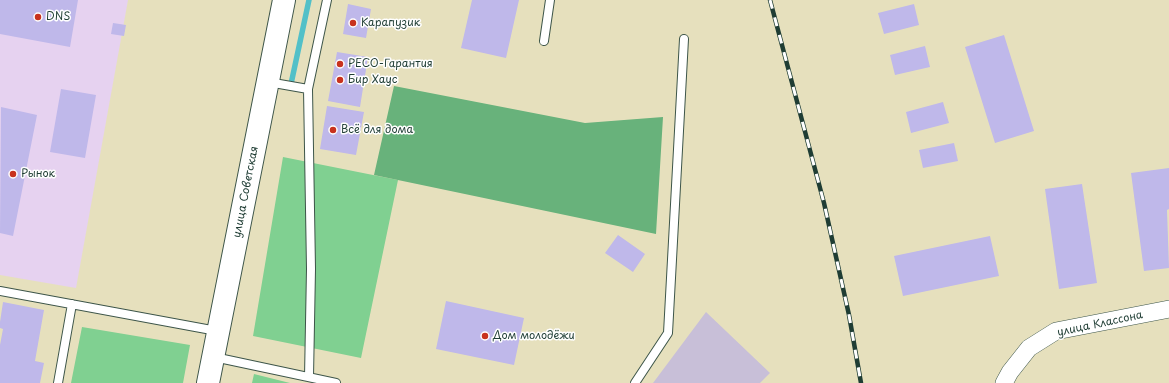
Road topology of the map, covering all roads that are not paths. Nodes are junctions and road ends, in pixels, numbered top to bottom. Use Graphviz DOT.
graph roads {
  1 [pos="284,0"];
  2 [pos="327,0"];
  3 [pos="550,0"];
  4 [pos="684,39"];
  5 [pos="544,41"];
  6 [pos="267,82"];
  7 [pos="308,89"];
  8 [pos="0,291"];
  9 [pos="72,304"];
  10 [pos="1169,309"];
  11 [pos="218,331"];
  12 [pos="213,357"];
  13 [pos="309,377"];
  14 [pos="58,383"];
  15 [pos="208,383"];
  16 [pos="336,383"];
  17 [pos="635,383"];
  18 [pos="1004,383"];
  1 -- 6 [label="street, улица Советская"];
  2 -- 7 [label="lane"];
  3 -- 5 [label="lane"];
  4 -- 17 [label="lane"];
  6 -- 7 [label="lane"];
  6 -- 11 [label="street, улица Советская"];
  7 -- 13 [label="lane"];
  8 -- 9 [label="lane"];
  9 -- 11 [label="lane"];
  9 -- 14 [label="lane"];
  10 -- 18 [label="street, улица Классона"];
  11 -- 12 [label="street, улица Советская"];
  12 -- 13 [label="lane"];
  12 -- 15 [label="street, улица Советская"];
  13 -- 16 [label="lane"];
}
